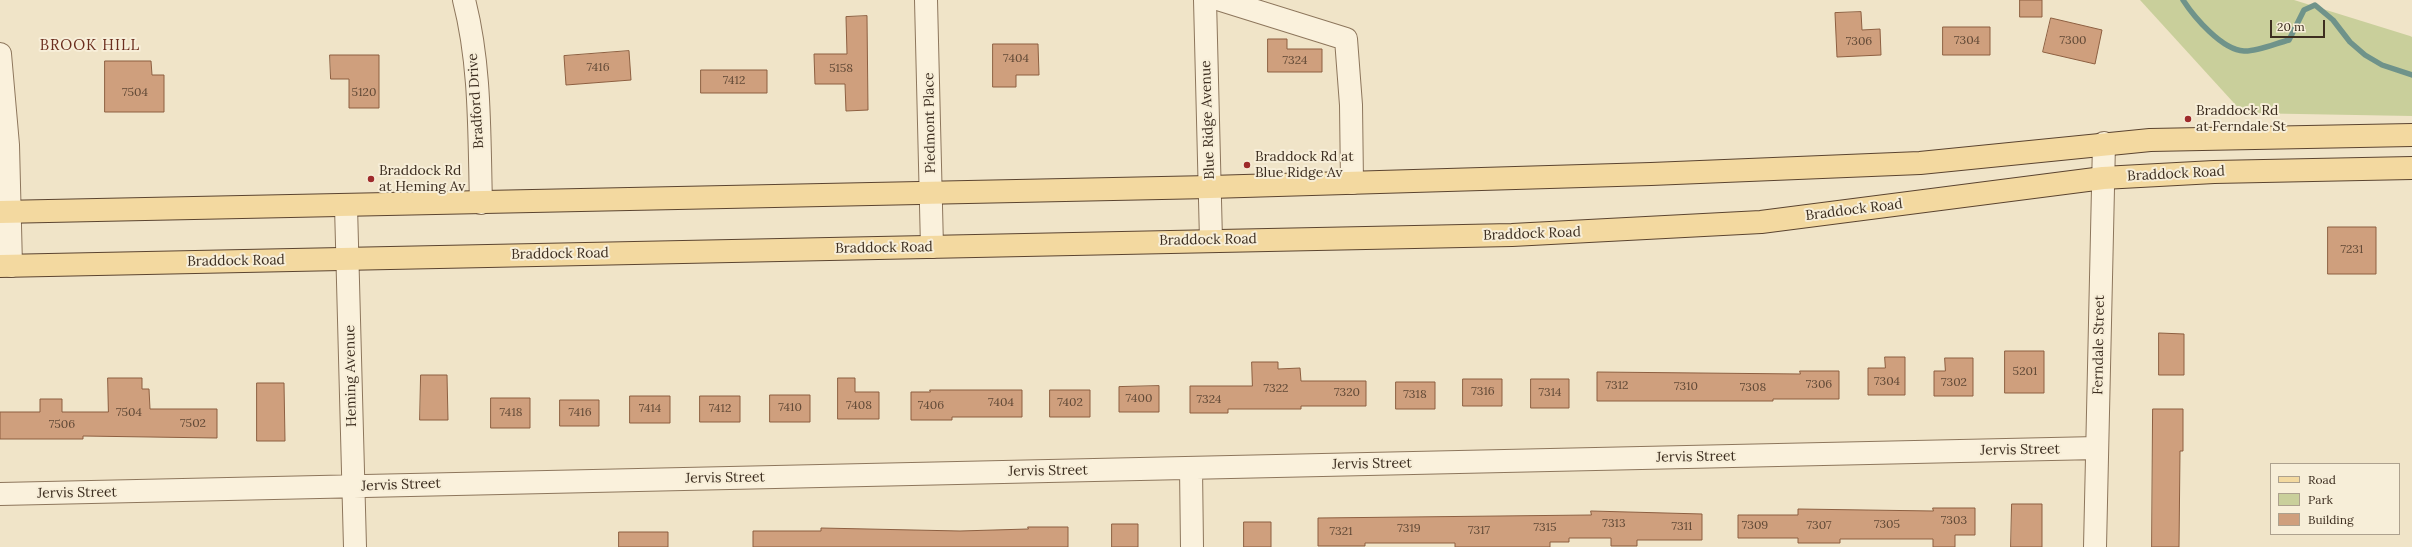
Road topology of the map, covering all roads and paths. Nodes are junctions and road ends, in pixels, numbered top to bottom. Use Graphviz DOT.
graph roads {
  1 [pos="464,0"];
  2 [pos="926,0"];
  3 [pos="1205,0"];
  4 [pos="1221,0"];
  5 [pos="0,54"];
  6 [pos="2412,135"];
  7 [pos="2104,143"];
  8 [pos="2412,168"];
  9 [pos="2103,178"];
  10 [pos="1352,183"];
  11 [pos="1210,187"];
  12 [pos="931,193"];
  13 [pos="480,203"];
  14 [pos="346,206"];
  15 [pos="5,212"];
  16 [pos="1212,240"];
  17 [pos="932,247"];
  18 [pos="348,258"];
  19 [pos="6,266"];
  20 [pos="2097,448"];
  21 [pos="1191,468"];
  22 [pos="353,487"];
  23 [pos="0,494"];
  24 [pos="355,547"];
  25 [pos="1192,547"];
  26 [pos="2095,547"];
  1 -- 13 [label="street, Bradford Drive"];
  2 -- 12 [label="street, Piedmont Place"];
  3 -- 11 [label="street, Blue Ridge Avenue"];
  4 -- 10 [label="street"];
  5 -- 15 [label="street"];
  6 -- 7 [label="main road"];
  7 -- 9 [label="street, Ferndale Street"];
  7 -- 10 [label="main road"];
  8 -- 9 [label="main road, Braddock Road"];
  9 -- 16 [label="main road, Braddock Road"];
  9 -- 20 [label="street, Ferndale Street"];
  10 -- 11 [label="main road"];
  11 -- 12 [label="main road"];
  11 -- 16 [label="street, Blue Ridge Avenue"];
  12 -- 13 [label="main road"];
  12 -- 17 [label="street, Piedmont Place"];
  13 -- 14 [label="main road"];
  14 -- 15 [label="main road"];
  14 -- 18 [label="street, Heming Avenue"];
  15 -- 19 [label="street"];
  16 -- 17 [label="main road, Braddock Road"];
  17 -- 18 [label="main road, Braddock Road"];
  18 -- 19 [label="main road, Braddock Road"];
  18 -- 22 [label="street, Heming Avenue"];
  20 -- 21 [label="street, Jervis Street"];
  20 -- 26 [label="street, Ferndale Street"];
  21 -- 22 [label="street, Jervis Street"];
  21 -- 25 [label="street"];
  22 -- 23 [label="street, Jervis Street"];
  22 -- 24 [label="street, Heming Avenue"];
}
